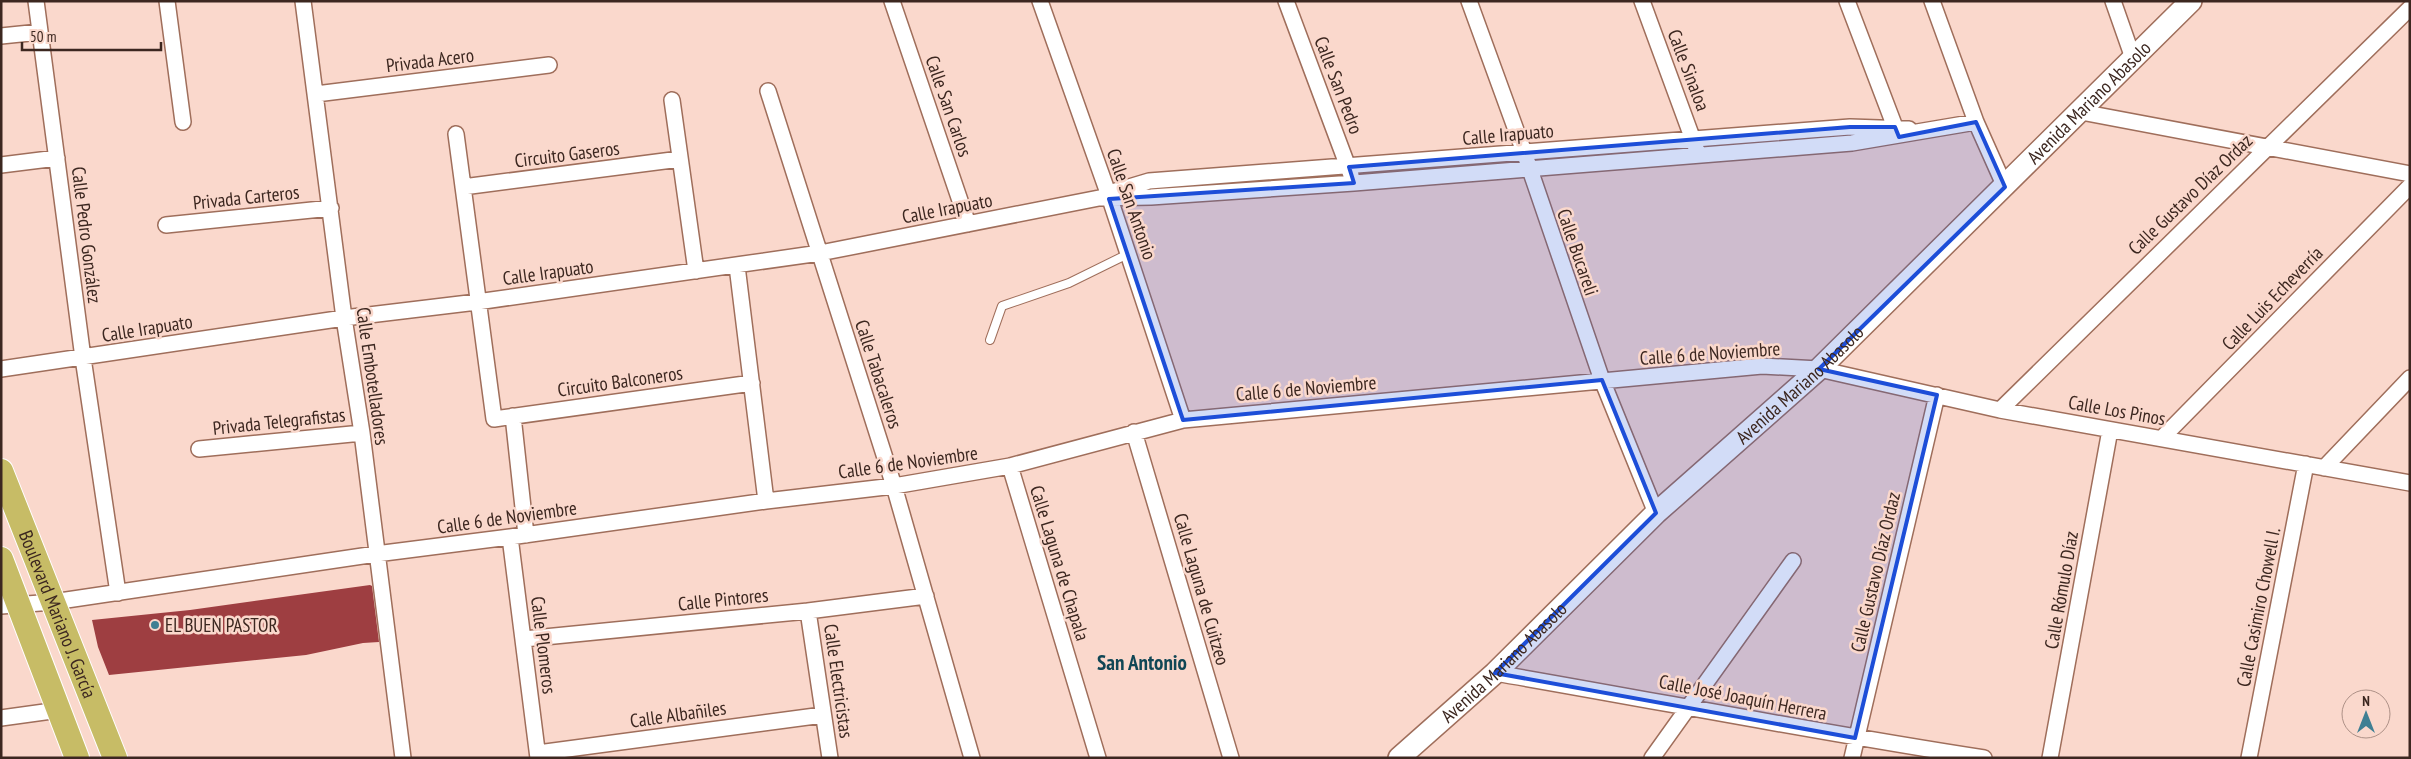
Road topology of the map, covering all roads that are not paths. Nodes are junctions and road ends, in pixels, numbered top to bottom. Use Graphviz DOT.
graph roads {
  1 [pos="36,1"];
  2 [pos="167,1"];
  3 [pos="302,1"];
  4 [pos="892,1"];
  5 [pos="1040,1"];
  6 [pos="1286,1"];
  7 [pos="1469,1"];
  8 [pos="1642,1"];
  9 [pos="1847,1"];
  10 [pos="1932,1"];
  11 [pos="2113,1"];
  12 [pos="2191,1"];
  13 [pos="2410,8"];
  14 [pos="40,32"];
  15 [pos="1,36"];
  16 [pos="2133,58"];
  17 [pos="549,65"];
  18 [pos="768,91"];
  19 [pos="316,94"];
  20 [pos="672,100"];
  21 [pos="2081,112"];
  22 [pos="183,122"];
  23 [pos="1976,122"];
  24 [pos="1897,132"];
  25 [pos="456,134"];
  26 [pos="1696,147"];
  27 [pos="2267,147"];
  28 [pos="1524,152"];
  29 [pos="56,158"];
  30 [pos="680,159"];
  31 [pos="1,165"];
  32 [pos="1349,167"];
  33 [pos="1529,168"];
  34 [pos="2410,174"];
  35 [pos="1354,183"];
  36 [pos="2410,186"];
  37 [pos="463,187"];
  38 [pos="2005,187"];
  39 [pos="1105,197"];
  40 [pos="330,208"];
  41 [pos="968,224"];
  42 [pos="166,225"];
  43 [pos="820,253"];
  44 [pos="1128,254"];
  45 [pos="737,266"];
  46 [pos="696,271"];
  47 [pos="477,302"];
  48 [pos="344,318"];
  49 [pos="990,340"];
  50 [pos="83,358"];
  51 [pos="1,369"];
  52 [pos="1819,369"];
  53 [pos="2410,378"];
  54 [pos="1602,380"];
  55 [pos="752,383"];
  56 [pos="1937,395"];
  57 [pos="2000,410"];
  58 [pos="513,416"];
  59 [pos="1183,420"];
  60 [pos="2110,430"];
  61 [pos="1134,432"];
  62 [pos="362,433"];
  63 [pos="2162,438"];
  64 [pos="199,449"];
  65 [pos="2306,464"];
  66 [pos="1010,466"];
  67 [pos="2324,468"];
  68 [pos="1,471"];
  69 [pos="2410,483"];
  70 [pos="894,486"];
  71 [pos="766,501"];
  72 [pos="1656,513"];
  73 [pos="526,535"];
  74 [pos="510,537"];
  75 [pos="376,554"];
  76 [pos="1,559"];
  77 [pos="1793,561"];
  78 [pos="118,593"];
  79 [pos="926,596"];
  80 [pos="53,602"];
  81 [pos="10,605"];
  82 [pos="808,611"];
  83 [pos="524,639"];
  84 [pos="1494,673"];
  85 [pos="1688,706"];
  86 [pos="59,710"];
  87 [pos="823,715"];
  88 [pos="1,718"];
  89 [pos="1855,738"];
  90 [pos="538,756"];
  91 [pos="77,758"];
  92 [pos="115,758"];
  93 [pos="403,758"];
  94 [pos="830,758"];
  95 [pos="972,758"];
  96 [pos="1098,758"];
  97 [pos="1230,758"];
  98 [pos="1399,758"];
  99 [pos="1652,758"];
  100 [pos="1852,758"];
  101 [pos="1984,758"];
  102 [pos="2050,758"];
  103 [pos="2249,758"];
  1 -- 14 [label="street, Calle Pedro González"];
  2 -- 22 [label="street"];
  3 -- 19 [label="street, Calle Embotelladores"];
  4 -- 41 [label="street, Calle San Carlos"];
  5 -- 39 [label="street, Calle San Antonio"];
  6 -- 32 [label="street, Calle San Pedro"];
  7 -- 28 [label="street, Calle Bucareli"];
  8 -- 26 [label="street, Calle Sinaloa"];
  9 -- 24 [label="street"];
  10 -- 23 [label="street"];
  11 -- 16 [label="street"];
  12 -- 16 [label="street, Avenida Mariano Abasolo"];
  13 -- 27 [label="street, Calle Gustavo Díaz Ordaz"];
  14 -- 15 [label="street"];
  14 -- 29 [label="street, Calle Pedro González"];
  16 -- 21 [label="street, Avenida Mariano Abasolo"];
  17 -- 19 [label="street, Privada Acero"];
  18 -- 43 [label="street, Calle Tabacaleros"];
  19 -- 40 [label="street, Calle Embotelladores"];
  20 -- 30 [label="street"];
  21 -- 27 [label="street"];
  21 -- 38 [label="street, Avenida Mariano Abasolo"];
  23 -- 24 [label="street, Calle Irapuato"];
  23 -- 38 [label="street"];
  24 -- 26 [label="street, Calle Irapuato"];
  25 -- 37 [label="street"];
  26 -- 28 [label="street, Calle Irapuato"];
  26 -- 33 [label="street, Calle Irapuato"];
  27 -- 34 [label="street"];
  27 -- 57 [label="street, Calle Gustavo Díaz Ordaz"];
  28 -- 32 [label="street, Calle Irapuato"];
  28 -- 33 [label="street, Calle Bucareli"];
  29 -- 31 [label="street"];
  29 -- 50 [label="street, Calle Pedro González"];
  30 -- 37 [label="street, Circuito Gaseros"];
  30 -- 46 [label="street"];
  32 -- 35 [label="street, Calle San Pedro"];
  32 -- 39 [label="street, Calle Irapuato"];
  33 -- 35 [label="street, Calle Irapuato"];
  33 -- 54 [label="street, Calle Bucareli"];
  35 -- 39 [label="street, Calle Irapuato"];
  36 -- 63 [label="street, Calle Luis Echeverría"];
  37 -- 47 [label="street"];
  38 -- 52 [label="street, Avenida Mariano Abasolo"];
  39 -- 41 [label="street, Calle Irapuato"];
  39 -- 44 [label="street, Calle San Antonio"];
  40 -- 42 [label="street, Privada Carteros"];
  40 -- 48 [label="street, Calle Embotelladores"];
  41 -- 43 [label="street, Calle Irapuato"];
  43 -- 45 [label="street, Calle Irapuato"];
  43 -- 70 [label="street, Calle Tabacaleros"];
  44 -- 49 [label="lane"];
  44 -- 59 [label="street, Calle San Antonio"];
  45 -- 46 [label="street, Calle Irapuato"];
  45 -- 55 [label="street"];
  46 -- 47 [label="street, Calle Irapuato"];
  47 -- 48 [label="street, Calle Irapuato"];
  47 -- 58 [label="street, Circuito Balconeros"];
  48 -- 50 [label="street, Calle Irapuato"];
  48 -- 62 [label="street, Calle Embotelladores"];
  50 -- 51 [label="street, Calle Irapuato"];
  50 -- 78 [label="street, Calle Pedro González"];
  52 -- 54 [label="street, Calle 6 de Noviembre"];
  52 -- 56 [label="street, Calle Los Pinos"];
  52 -- 72 [label="street, Avenida Mariano Abasolo"];
  53 -- 67 [label="street"];
  54 -- 59 [label="street, Calle 6 de Noviembre"];
  54 -- 72 [label="street, Calle Bucareli"];
  55 -- 58 [label="street, Circuito Balconeros"];
  55 -- 71 [label="street"];
  56 -- 57 [label="street, Calle Los Pinos"];
  56 -- 89 [label="street, Calle Gustavo Díaz Ordaz"];
  57 -- 60 [label="street, Calle Los Pinos"];
  58 -- 73 [label="street"];
  59 -- 61 [label="street, Calle 6 de Noviembre"];
  60 -- 63 [label="street, Calle Los Pinos"];
  60 -- 102 [label="street, Calle Rómulo Díaz"];
  61 -- 66 [label="street, Calle 6 de Noviembre"];
  61 -- 97 [label="street, Calle Laguna de Cuitzeo"];
  62 -- 64 [label="street, Privada Telegrafistas"];
  62 -- 75 [label="street, Calle Embotelladores"];
  63 -- 65 [label="street, Calle Los Pinos"];
  65 -- 67 [label="street, Calle Los Pinos"];
  65 -- 103 [label="street, Calle Casimiro Chowell I."];
  66 -- 70 [label="street, Calle 6 de Noviembre"];
  66 -- 96 [label="street, Calle Laguna de Chapala"];
  67 -- 69 [label="street, Calle Los Pinos"];
  68 -- 80 [label="main road, Boulevard Mariano J. García"];
  70 -- 71 [label="street, Calle 6 de Noviembre"];
  70 -- 79 [label="street, Calle Tabacaleros"];
  71 -- 73 [label="street, Calle 6 de Noviembre"];
  72 -- 84 [label="street, Avenida Mariano Abasolo"];
  73 -- 74 [label="street, Calle 6 de Noviembre"];
  74 -- 75 [label="street, Calle 6 de Noviembre"];
  74 -- 83 [label="street, Calle Plomeros"];
  75 -- 78 [label="street, Calle 6 de Noviembre"];
  75 -- 93 [label="street, Calle Embotelladores"];
  76 -- 81 [label="main road, Boulevard Mariano J. García"];
  77 -- 85 [label="street"];
  78 -- 80 [label="street, Calle 6 de Noviembre"];
  79 -- 82 [label="street, Calle Pintores"];
  79 -- 95 [label="street, Calle Tabacaleros"];
  80 -- 81 [label="street, Calle 6 de Noviembre"];
  80 -- 92 [label="main road, Boulevard Mariano J. García"];
  81 -- 86 [label="main road, Boulevard Mariano J. García"];
  82 -- 83 [label="street, Calle Pintores"];
  82 -- 87 [label="street, Calle Electricistas"];
  83 -- 90 [label="street, Calle Plomeros"];
  84 -- 85 [label="street, Calle José Joaquín Herrera"];
  84 -- 98 [label="street, Avenida Mariano Abasolo"];
  85 -- 89 [label="street, Calle José Joaquín Herrera"];
  85 -- 99 [label="street"];
  86 -- 88 [label="street"];
  86 -- 91 [label="main road, Boulevard Mariano J. García"];
  87 -- 90 [label="street, Calle Albañiles"];
  87 -- 94 [label="street, Calle Electricistas"];
  89 -- 100 [label="street, Calle Gustavo Díaz Ordaz"];
  89 -- 101 [label="street, Calle José Joaquín Herrera"];
}
